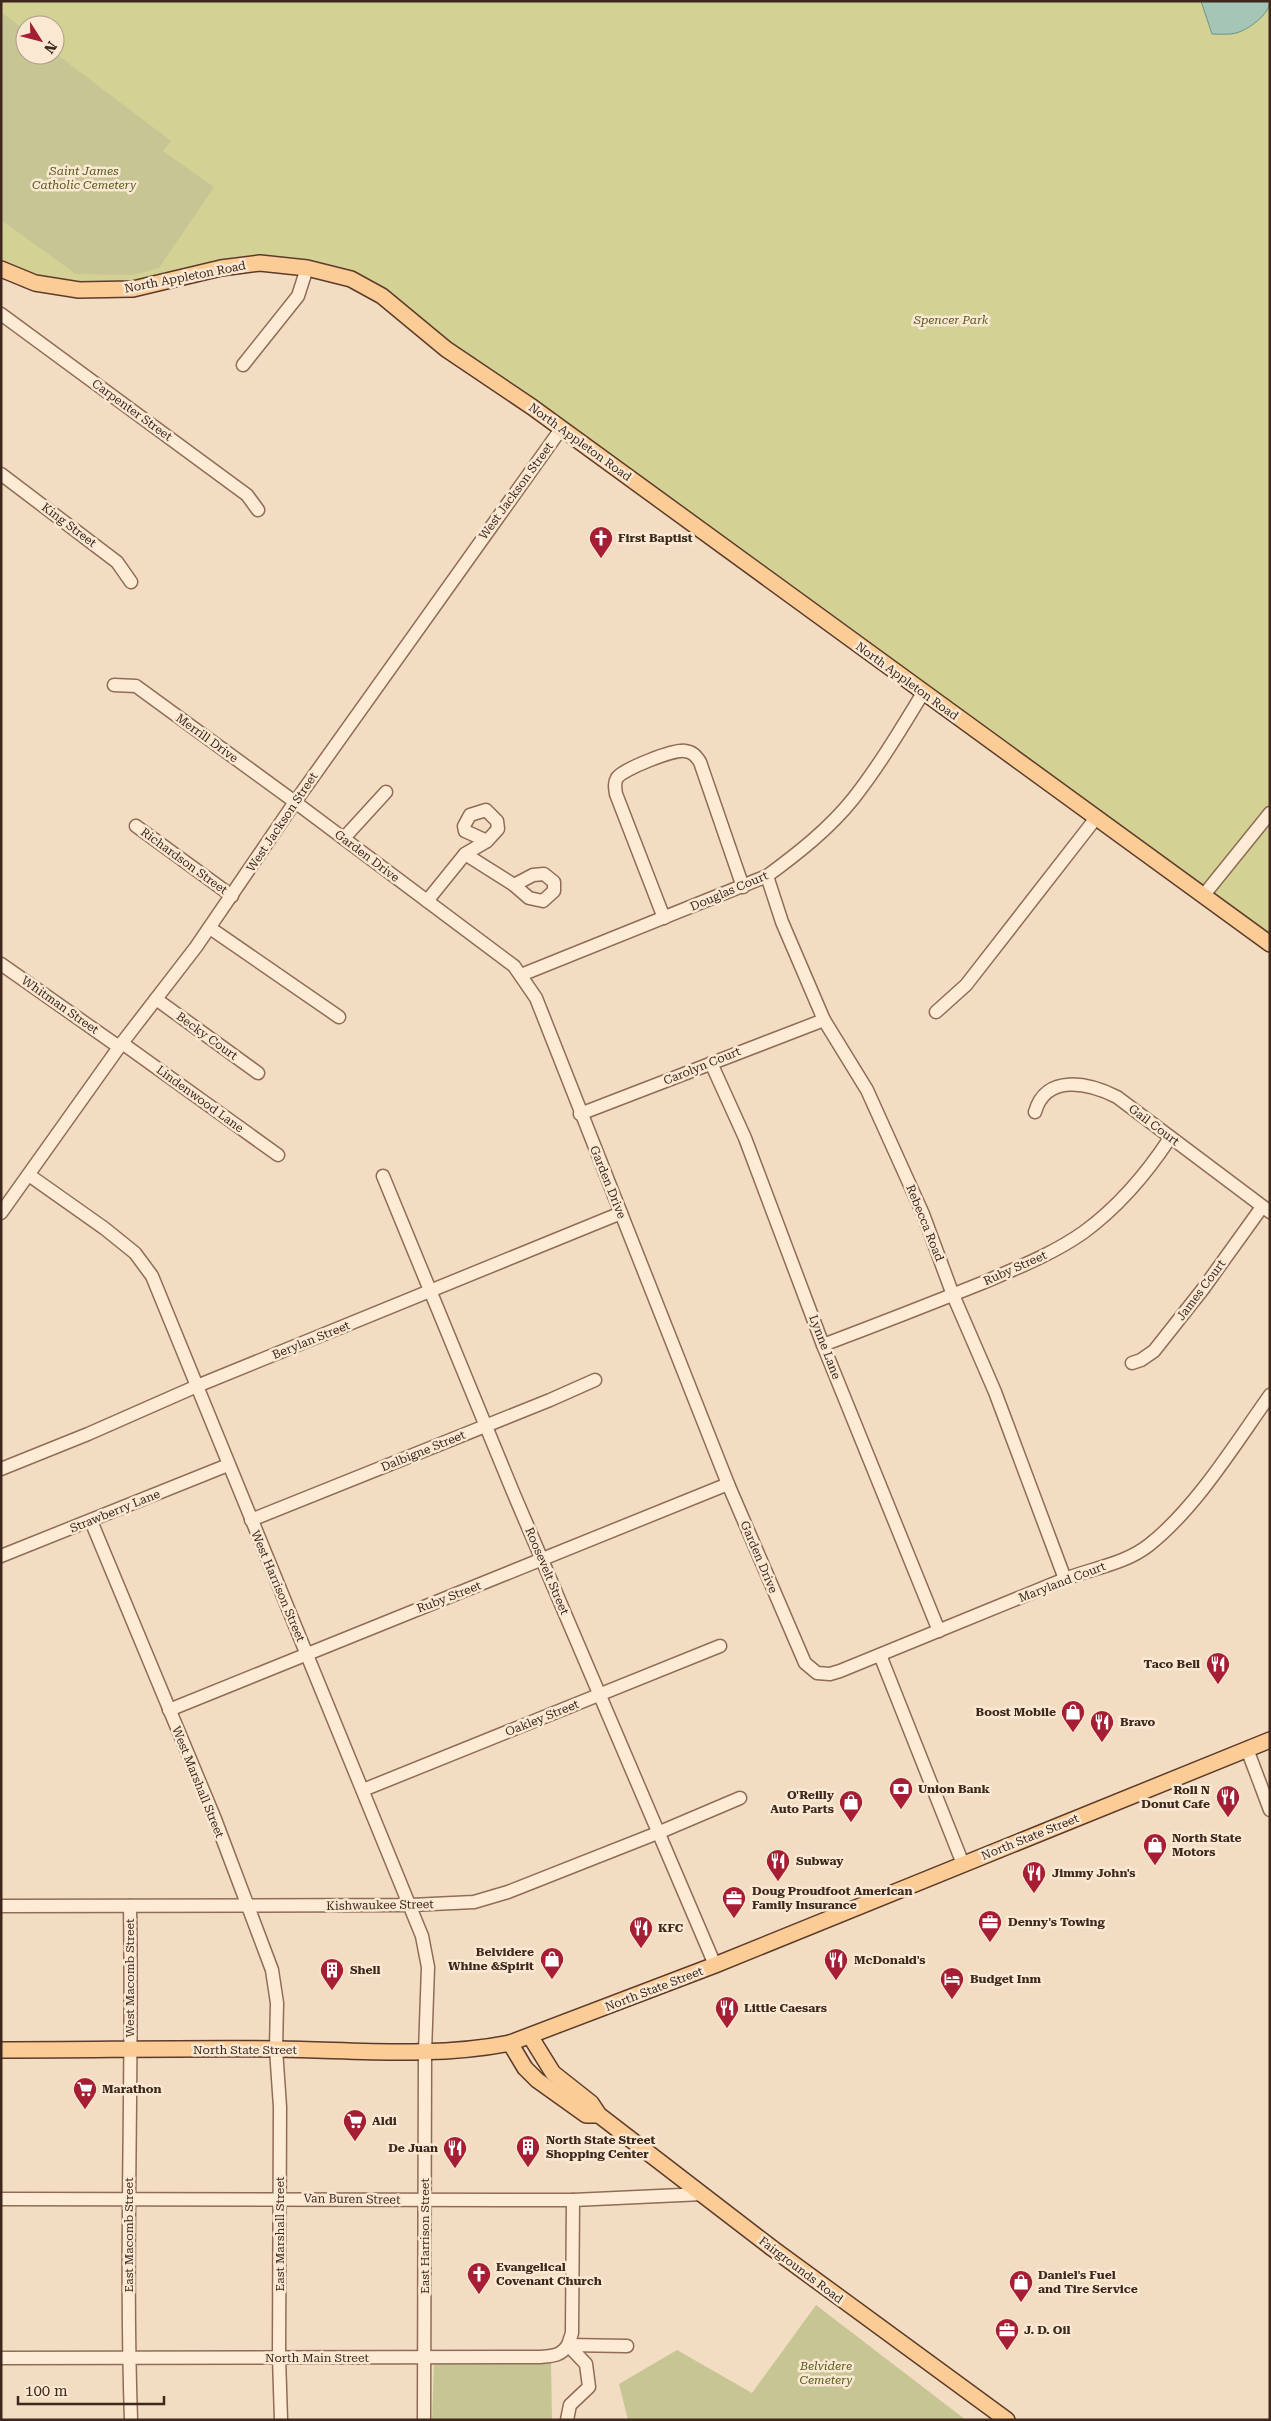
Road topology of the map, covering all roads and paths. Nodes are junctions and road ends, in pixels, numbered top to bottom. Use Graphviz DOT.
graph roads {
  1 [pos="1,268"];
  2 [pos="308,268"];
  3 [pos="1,314"];
  4 [pos="243,365"];
  5 [pos="561,429"];
  6 [pos="1,474"];
  7 [pos="258,510"];
  8 [pos="131,582"];
  9 [pos="114,685"];
  10 [pos="924,693"];
  11 [pos="386,792"];
  12 [pos="295,802"];
  13 [pos="1270,813"];
  14 [pos="1096,818"];
  15 [pos="136,826"];
  16 [pos="344,838"];
  17 [pos="487,842"];
  18 [pos="465,854"];
  19 [pos="767,876"];
  20 [pos="514,885"];
  21 [pos="743,887"];
  22 [pos="232,896"];
  23 [pos="1203,896"];
  24 [pos="427,901"];
  25 [pos="664,918"];
  26 [pos="210,928"];
  27 [pos="1270,944"];
  28 [pos="1,964"];
  29 [pos="521,975"];
  30 [pos="156,999"];
  31 [pos="936,1012"];
  32 [pos="339,1017"];
  33 [pos="824,1020"];
  34 [pos="121,1045"];
  35 [pos="710,1063"];
  36 [pos="258,1073"];
  37 [pos="1035,1112"];
  38 [pos="580,1114"];
  39 [pos="1170,1138"];
  40 [pos="278,1154"];
  41 [pos="29,1175"];
  42 [pos="383,1176"];
  43 [pos="1266,1210"];
  44 [pos="1,1213"];
  45 [pos="621,1213"];
  46 [pos="429,1292"];
  47 [pos="953,1295"];
  48 [pos="824,1345"];
  49 [pos="1132,1364"];
  50 [pos="595,1380"];
  51 [pos="197,1386"];
  52 [pos="1270,1395"];
  53 [pos="485,1426"];
  54 [pos="228,1465"];
  55 [pos="1,1469"];
  56 [pos="728,1484"];
  57 [pos="251,1520"];
  58 [pos="91,1521"];
  59 [pos="1,1556"];
  60 [pos="542,1561"];
  61 [pos="1065,1579"];
  62 [pos="940,1631"];
  63 [pos="720,1646"];
  64 [pos="307,1654"];
  65 [pos="801,1654"];
  66 [pos="880,1655"];
  67 [pos="600,1695"];
  68 [pos="169,1710"];
  69 [pos="1270,1740"];
  70 [pos="1247,1749"];
  71 [pos="363,1790"];
  72 [pos="740,1798"];
  73 [pos="1270,1810"];
  74 [pos="660,1832"];
  75 [pos="963,1864"];
  76 [pos="411,1905"];
  77 [pos="1,1906"];
  78 [pos="130,1906"];
  79 [pos="247,1906"];
  80 [pos="715,1965"];
  81 [pos="530,2036"];
  82 [pos="510,2044"];
  83 [pos="276,2049"];
  84 [pos="1,2050"];
  85 [pos="130,2051"];
  86 [pos="425,2052"];
  87 [pos="600,2115"];
  88 [pos="703,2194"];
  89 [pos="129,2198"];
  90 [pos="280,2198"];
  91 [pos="1,2199"];
  92 [pos="425,2199"];
  93 [pos="573,2200"];
  94 [pos="568,2345"];
  95 [pos="627,2346"];
  96 [pos="279,2357"];
  97 [pos="1,2358"];
  98 [pos="424,2358"];
  99 [pos="129,2359"];
  100 [pos="131,2420"];
  101 [pos="281,2420"];
  102 [pos="424,2420"];
  103 [pos="567,2420"];
  104 [pos="1007,2420"];
  1 -- 2 [label="main road, North Appleton Road"];
  2 -- 4 [label="street"];
  2 -- 5 [label="main road, North Appleton Road"];
  3 -- 7 [label="street, Carpenter Street"];
  5 -- 10 [label="main road, North Appleton Road"];
  5 -- 12 [label="street, West Jackson Street"];
  6 -- 8 [label="street, King Street"];
  9 -- 12 [label="street, Merrill Drive"];
  10 -- 14 [label="main road, North Appleton Road"];
  10 -- 19 [label="street, Douglas Court"];
  11 -- 16 [label="street"];
  12 -- 16 [label="street, Garden Drive"];
  12 -- 22 [label="street, West Jackson Street"];
  13 -- 23 [label="street"];
  14 -- 23 [label="main road, North Appleton Road"];
  14 -- 31 [label="street"];
  15 -- 22 [label="street, Richardson Street"];
  16 -- 24 [label="street, Garden Drive"];
  17 -- 18 [label="street"];
  18 -- 20 [label="street"];
  18 -- 24 [label="street"];
  19 -- 21 [label="street, Douglas Court"];
  19 -- 33 [label="street, Rebecca Road"];
  21 -- 25 [label="street, Douglas Court"];
  21 -- 25 [label="street"];
  22 -- 26 [label="street, West Jackson Street"];
  23 -- 27 [label="main road, North Appleton Road"];
  24 -- 29 [label="street, Garden Drive"];
  25 -- 29 [label="street, Douglas Court"];
  26 -- 30 [label="street, West Jackson Street"];
  26 -- 32 [label="street"];
  28 -- 34 [label="street, Whitman Street"];
  29 -- 38 [label="street, Garden Drive"];
  30 -- 34 [label="street, West Jackson Street"];
  30 -- 36 [label="street, Becky Court"];
  33 -- 35 [label="street, Carolyn Court"];
  33 -- 47 [label="street, Rebecca Road"];
  34 -- 40 [label="street, Lindenwood Lane"];
  34 -- 41 [label="street, West Jackson Street"];
  35 -- 38 [label="street, Carolyn Court"];
  35 -- 48 [label="street, Lynne Lane"];
  37 -- 39 [label="street, Gail Court"];
  38 -- 45 [label="street, Garden Drive"];
  39 -- 43 [label="street, Gail Court"];
  39 -- 47 [label="street, Ruby Street"];
  41 -- 44 [label="street, West Jackson Street"];
  41 -- 51 [label="street, West Harrison Street"];
  42 -- 46 [label="street, Roosevelt Street"];
  43 -- 49 [label="street, James Court"];
  45 -- 46 [label="street, Berylan Street"];
  45 -- 56 [label="street, Garden Drive"];
  46 -- 51 [label="street, Berylan Street"];
  46 -- 53 [label="street, Roosevelt Street"];
  47 -- 48 [label="street, Ruby Street"];
  47 -- 61 [label="street, Rebecca Road"];
  48 -- 62 [label="street, Lynne Lane"];
  50 -- 53 [label="street, Dalbigne Street"];
  51 -- 54 [label="street, West Harrison Street"];
  51 -- 55 [label="street, Berylan Street"];
  52 -- 61 [label="street, Maryland Court"];
  53 -- 57 [label="street, Dalbigne Street"];
  53 -- 60 [label="street, Roosevelt Street"];
  54 -- 57 [label="street, West Harrison Street"];
  54 -- 58 [label="street, Strawberry Lane"];
  56 -- 60 [label="street, Ruby Street"];
  56 -- 65 [label="street, Garden Drive"];
  57 -- 64 [label="street, West Harrison Street"];
  58 -- 59 [label="street, Strawberry Lane"];
  58 -- 68 [label="street, West Marshall Street"];
  60 -- 64 [label="street, Ruby Street"];
  60 -- 67 [label="street, Roosevelt Street"];
  61 -- 62 [label="street, Maryland Court"];
  62 -- 66 [label="street, Maryland Court"];
  63 -- 67 [label="street, Oakley Street"];
  64 -- 68 [label="street, Ruby Street"];
  64 -- 71 [label="street, West Harrison Street"];
  65 -- 66 [label="street, Maryland Court"];
  66 -- 75 [label="street"];
  67 -- 71 [label="street, Oakley Street"];
  67 -- 74 [label="street, Roosevelt Street"];
  68 -- 79 [label="street, West Marshall Street"];
  69 -- 70 [label="main road, North State Street"];
  70 -- 73 [label="street"];
  70 -- 75 [label="main road, North State Street"];
  71 -- 76 [label="street, West Harrison Street"];
  72 -- 74 [label="street, Kishwaukee Street"];
  74 -- 76 [label="street, Kishwaukee Street"];
  74 -- 80 [label="street, Roosevelt Street"];
  75 -- 80 [label="main road, North State Street"];
  76 -- 79 [label="street, Kishwaukee Street"];
  76 -- 86 [label="street, West Harrison Street"];
  77 -- 78 [label="street, Kishwaukee Street"];
  78 -- 79 [label="street, Kishwaukee Street"];
  78 -- 85 [label="street, West Macomb Street"];
  79 -- 83 [label="street, West Marshall Street"];
  80 -- 81 [label="main road, North State Street"];
  81 -- 82 [label="main road, North State Street"];
  81 -- 87 [label="main road, Fairgrounds Road"];
  82 -- 86 [label="main road, North State Street"];
  82 -- 87 [label="main road, Fairgrounds Road"];
  83 -- 85 [label="main road, North State Street"];
  83 -- 86 [label="main road, North State Street"];
  83 -- 90 [label="street, East Marshall Street"];
  84 -- 85 [label="main road, North State Street"];
  85 -- 89 [label="street, East Macomb Street"];
  86 -- 92 [label="street, East Harrison Street"];
  87 -- 88 [label="main road, Fairgrounds Road"];
  88 -- 93 [label="street, Van Buren Street"];
  88 -- 104 [label="main road, Fairgrounds Road"];
  89 -- 90 [label="street, Van Buren Street"];
  89 -- 91 [label="street, Van Buren Street"];
  89 -- 99 [label="street, East Macomb Street"];
  90 -- 92 [label="street, Van Buren Street"];
  90 -- 96 [label="street, East Marshall Street"];
  92 -- 93 [label="street, Van Buren Street"];
  92 -- 98 [label="street, East Harrison Street"];
  93 -- 94 [label="street"];
  94 -- 95 [label="street, North Main Street"];
  94 -- 98 [label="street, North Main Street"];
  94 -- 103 [label="street"];
  96 -- 98 [label="street, North Main Street"];
  96 -- 99 [label="street, North Main Street"];
  96 -- 101 [label="street, East Marshall Street"];
  97 -- 99 [label="street, North Main Street"];
  98 -- 102 [label="street, East Harrison Street"];
  99 -- 100 [label="street, East Macomb Street"];
}
